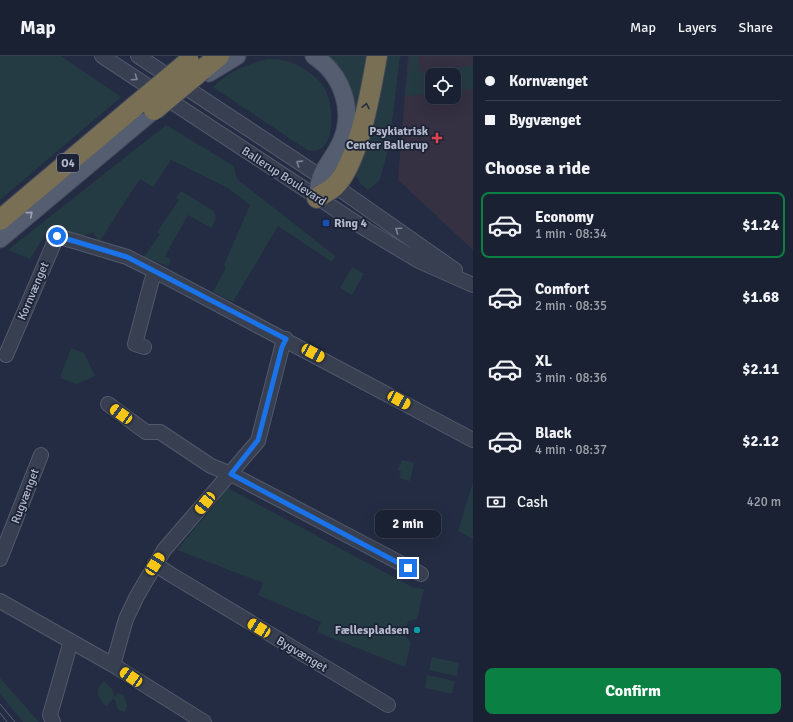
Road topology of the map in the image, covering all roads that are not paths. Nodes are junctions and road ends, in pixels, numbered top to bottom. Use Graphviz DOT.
graph roads {
  1 [pos="102,56"];
  2 [pos="138,56"];
  3 [pos="219,56"];
  4 [pos="237,56"];
  5 [pos="314,56"];
  6 [pos="377,56"];
  7 [pos="193,62"];
  8 [pos="142,108"];
  9 [pos="328,182"];
  10 [pos="317,198"];
  11 [pos="0,220"];
  12 [pos="0,239"];
  13 [pos="155,270"];
  14 [pos="473,284"];
  15 [pos="286,339"];
  16 [pos="144,347"];
  17 [pos="6,355"];
  18 [pos="108,404"];
  19 [pos="473,440"];
  20 [pos="41,455"];
  21 [pos="231,474"];
  22 [pos="0,559"];
  23 [pos="155,564"];
  24 [pos="422,574"];
  25 [pos="0,601"];
  26 [pos="71,641"];
  27 [pos="113,665"];
  28 [pos="388,706"];
  29 [pos="53,722"];
  30 [pos="204,722"];
  1 -- 10 [label="street, Ballerup Boulevard, one-way"];
  9 -- 2 [label="street, Ballerup Boulevard, one-way"];
  3 -- 7 [label="highway, O4"];
  4 -- 7 [label="main road"];
  5 -- 9 [label="main road"];
  9 -- 6 [label="highway, one-way"];
  7 -- 8 [label="highway, O4, bridge"];
  8 -- 11 [label="highway, O4"];
  12 -- 8 [label="main road, O4, one-way"];
  9 -- 10 [label="highway"];
  14 -- 9 [label="street, Ballerup Boulevard, one-way"];
  10 -- 14 [label="street, Ballerup Boulevard"];
  13 -- 15 [label="street, Kornvænget"];
  13 -- 16 [label="street"];
  13 -- 17 [label="street, Kornvænget"];
  15 -- 19 [label="street, Kornvænget"];
  15 -- 21 [label="street"];
  18 -- 21 [label="street"];
  20 -- 22 [label="street, Rugvænget"];
  21 -- 23 [label="street"];
  21 -- 24 [label="street"];
  23 -- 27 [label="street"];
  23 -- 28 [label="street, Bygvænget"];
  25 -- 26 [label="street"];
  26 -- 27 [label="street"];
  26 -- 29 [label="street"];
  27 -- 30 [label="street"];
}
